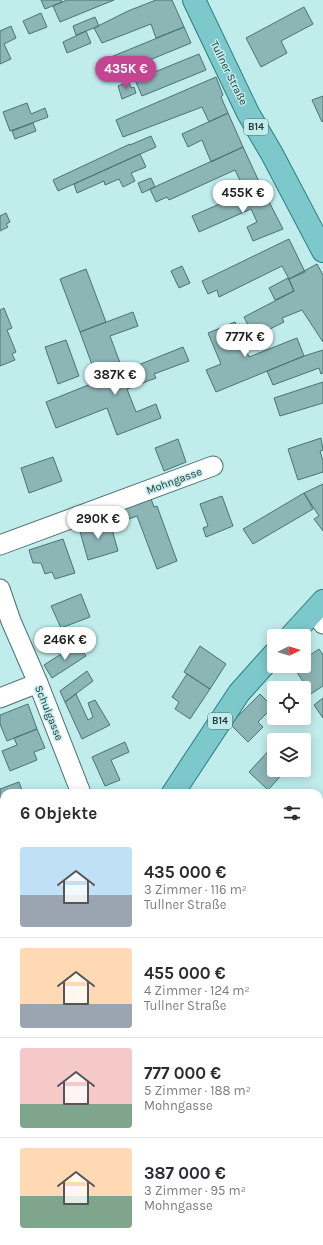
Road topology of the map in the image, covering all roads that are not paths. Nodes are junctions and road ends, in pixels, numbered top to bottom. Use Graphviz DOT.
graph roads {
  1 [pos="194,0"];
  2 [pos="323,251"];
  3 [pos="213,466"];
  4 [pos="0,545"];
  5 [pos="0,589"];
  6 [pos="320,612"];
  7 [pos="299,629"];
  8 [pos="267,662"];
  9 [pos="38,683"];
  10 [pos="0,698"];
  11 [pos="79,789"];
  12 [pos="176,789"];
  1 -- 2 [label="main road, Tullner Straße / B14"];
  3 -- 4 [label="street, Mohngasse"];
  5 -- 9 [label="street, Schulgasse"];
  6 -- 7 [label="main road"];
  8 -- 12 [label="main road, B14"];
  9 -- 10 [label="street"];
  9 -- 11 [label="street, Schulgasse"];
}
